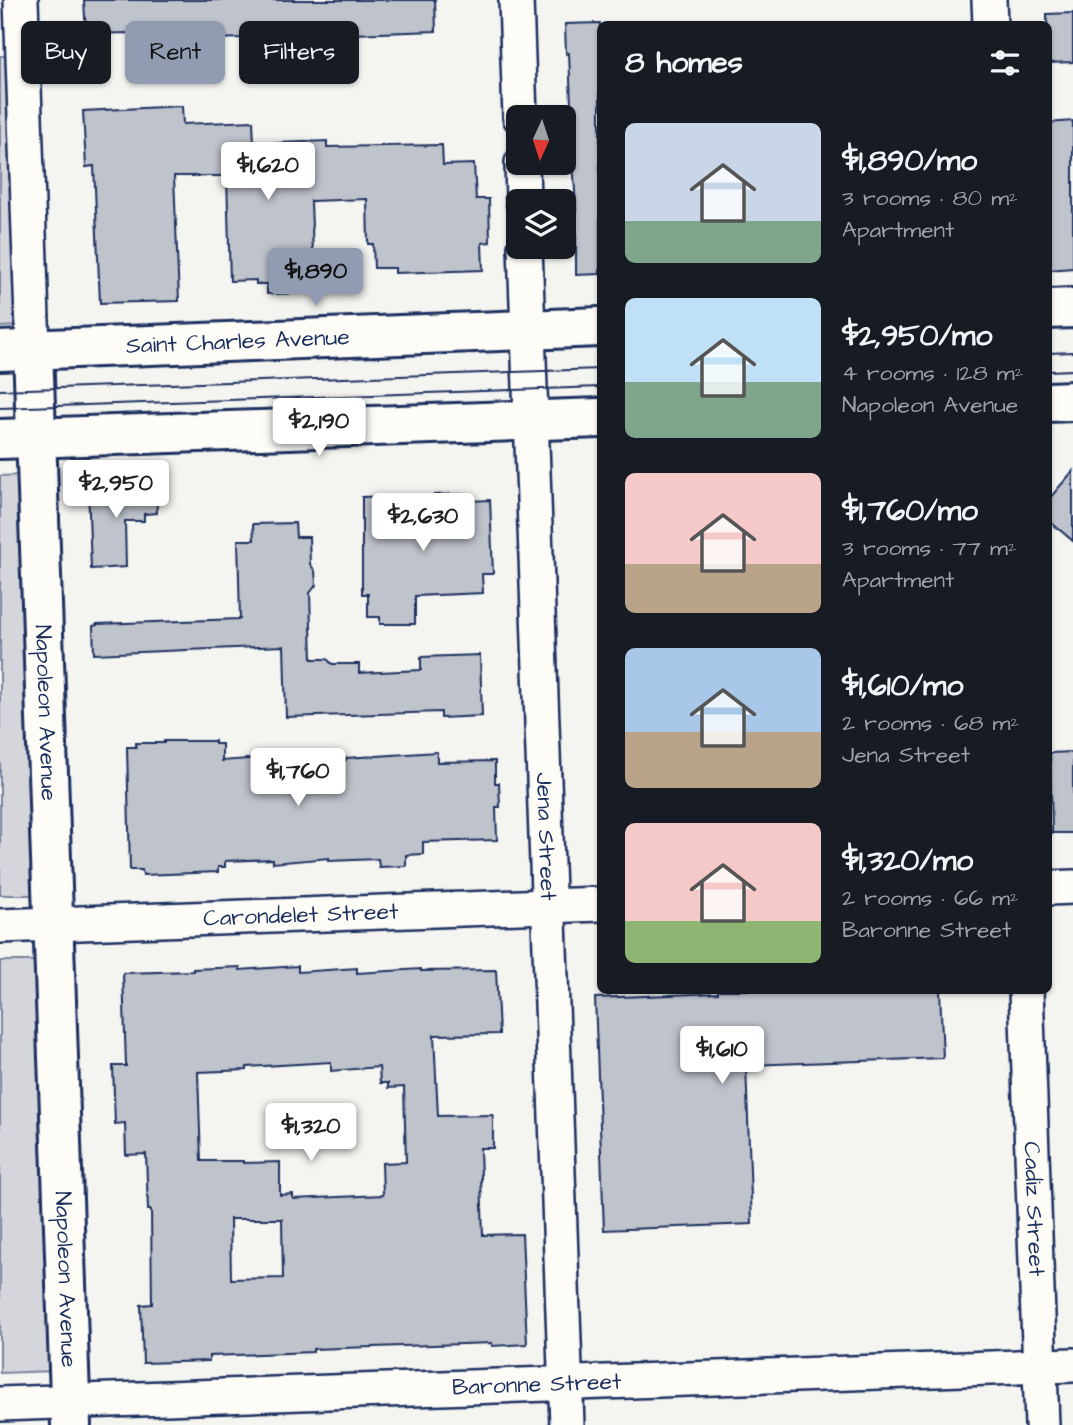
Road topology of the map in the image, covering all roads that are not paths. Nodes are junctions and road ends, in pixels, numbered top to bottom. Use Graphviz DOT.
graph roads {
  1 [pos="516,0"];
  2 [pos="989,0"];
  3 [pos="14,10"];
  4 [pos="990,21"];
  5 [pos="520,105"];
  6 [pos="525,259"];
  7 [pos="1073,308"];
  8 [pos="1052,309"];
  9 [pos="597,327"];
  10 [pos="528,330"];
  11 [pos="17,350"];
  12 [pos="1073,401"];
  13 [pos="1052,402"];
  14 [pos="597,418"];
  15 [pos="531,420"];
  16 [pos="18,438"];
  17 [pos="1073,887"];
  18 [pos="1052,888"];
  19 [pos="597,904"];
  20 [pos="548,906"];
  21 [pos="54,924"];
  22 [pos="0,926"];
  23 [pos="1026,994"];
  24 [pos="1073,1365"];
  25 [pos="1040,1366"];
  26 [pos="566,1383"];
  27 [pos="0,1404"];
  28 [pos="71,1413"];
  29 [pos="568,1425"];
  30 [pos="1042,1425"];
  1 -- 5 [label="street"];
  2 -- 4 [label="street"];
  3 -- 11 [label="street, Napoleon Avenue"];
  6 -- 10 [label="street, Jena Street"];
  7 -- 8 [label="main road"];
  9 -- 10 [label="main road, Saint Charles Avenue"];
  10 -- 11 [label="main road, Saint Charles Avenue"];
  10 -- 15 [label="street, Jena Street"];
  11 -- 16 [label="main road, Napoleon Avenue"];
  12 -- 13 [label="main road"];
  14 -- 15 [label="main road"];
  15 -- 16 [label="main road"];
  15 -- 20 [label="street, Jena Street"];
  16 -- 21 [label="main road, Napoleon Avenue"];
  17 -- 18 [label="street"];
  19 -- 20 [label="street, Carondelet Street"];
  20 -- 21 [label="street, Carondelet Street"];
  20 -- 26 [label="street, Jena Street"];
  21 -- 22 [label="street, Carondelet Street"];
  21 -- 28 [label="main road, Napoleon Avenue"];
  23 -- 25 [label="street, Cadiz Street"];
  24 -- 25 [label="street, Baronne Street"];
  25 -- 26 [label="street, Baronne Street"];
  25 -- 30 [label="street, Cadiz Street"];
  26 -- 28 [label="street, Baronne Street"];
  26 -- 29 [label="street, Jena Street"];
  27 -- 28 [label="street, Baronne Street"];
}
